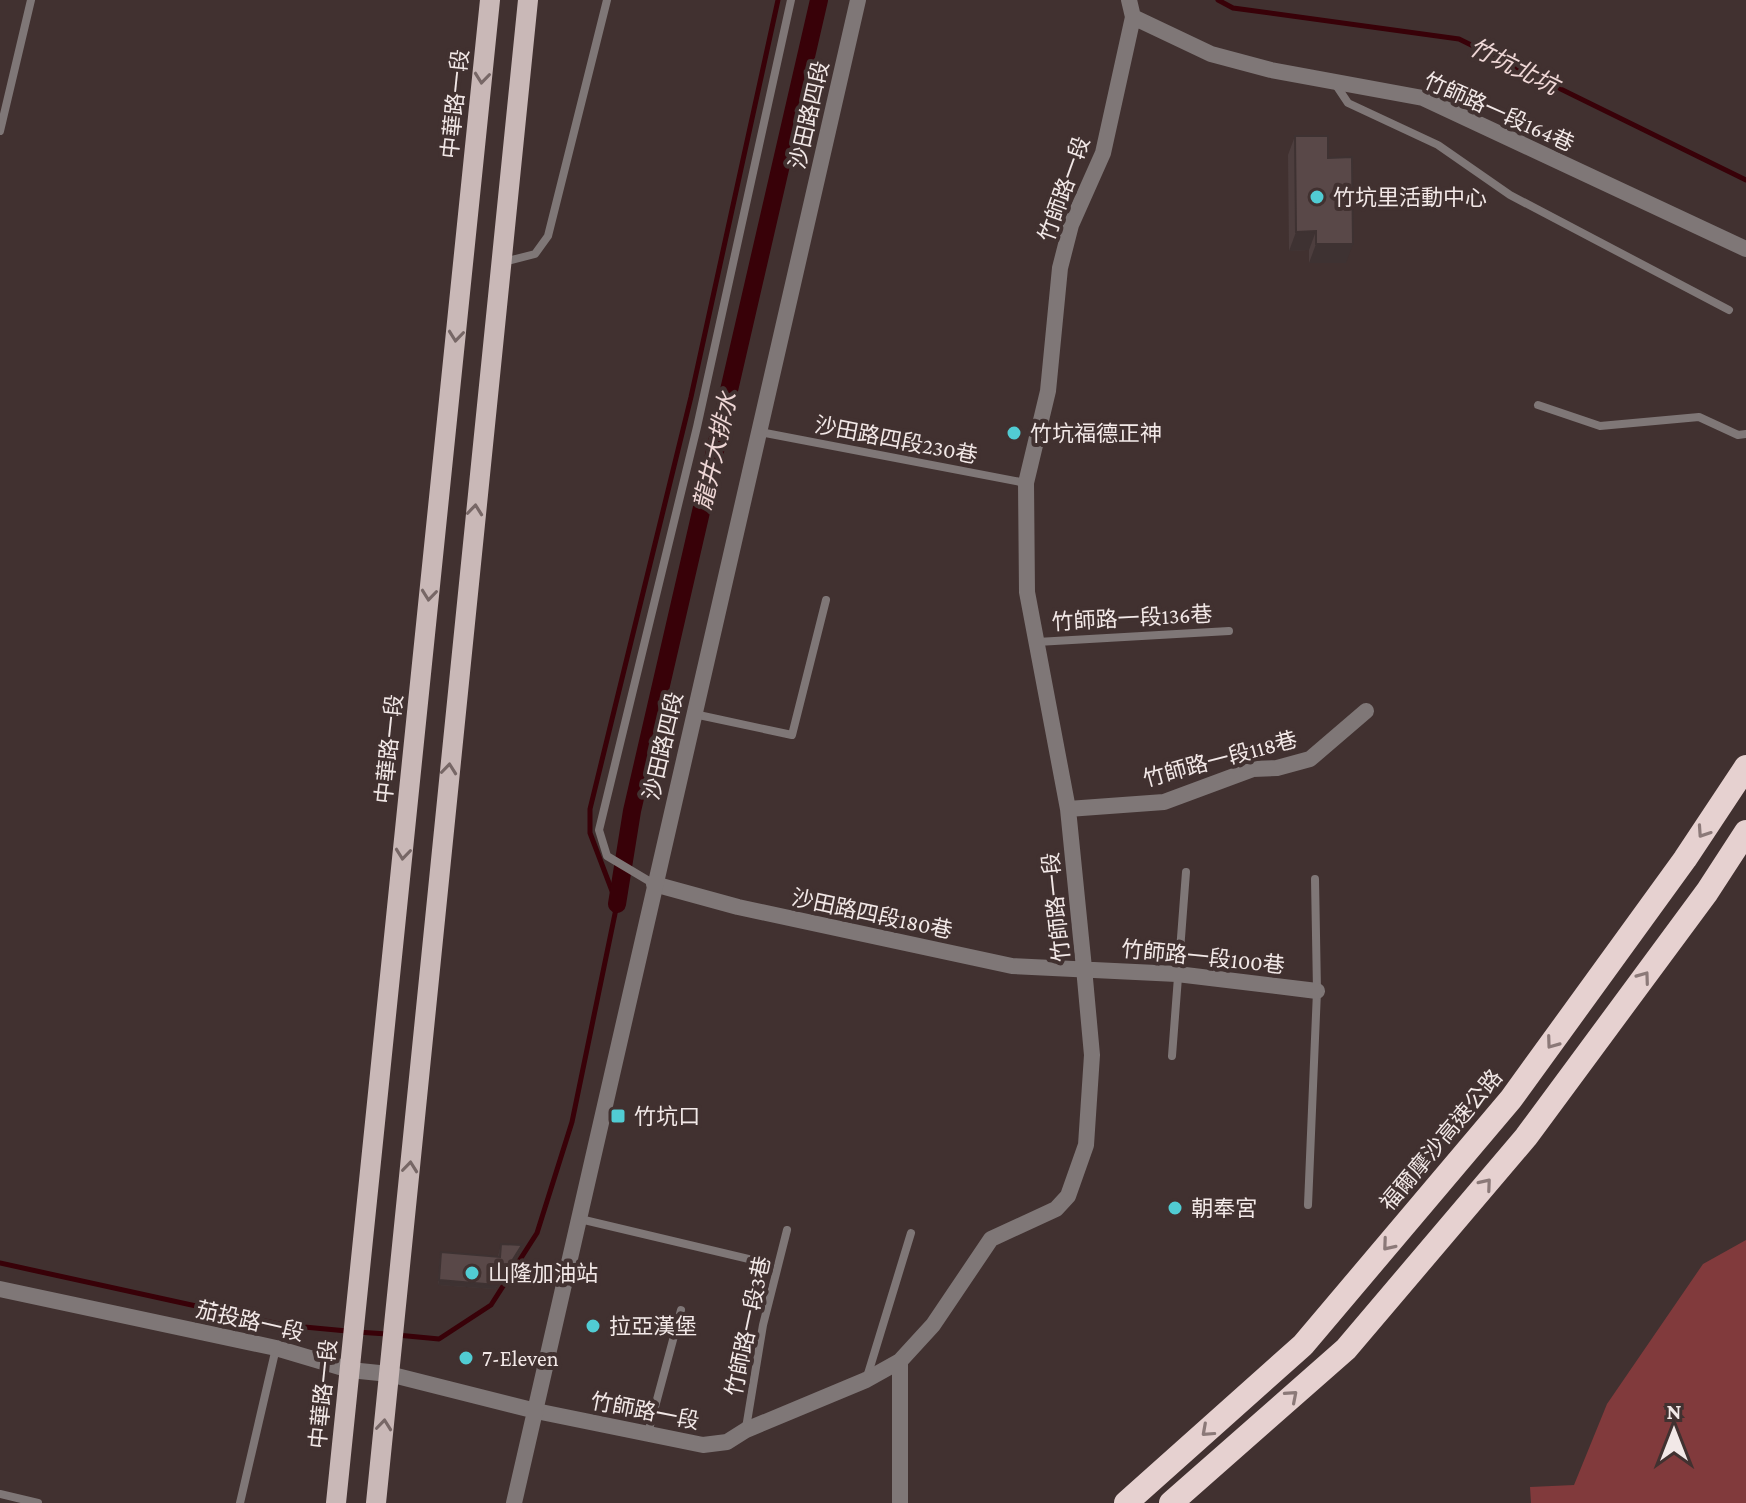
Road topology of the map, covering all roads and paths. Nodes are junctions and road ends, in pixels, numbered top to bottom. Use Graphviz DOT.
graph roads {
  1 [pos="31,0"];
  2 [pos="490,0"];
  3 [pos="528,0"];
  4 [pos="607,0"];
  5 [pos="791,0"];
  6 [pos="858,0"];
  7 [pos="1129,0"];
  8 [pos="1133,17"];
  9 [pos="1334,81"];
  10 [pos="0,131"];
  11 [pos="1746,249"];
  12 [pos="499,263"];
  13 [pos="1729,310"];
  14 [pos="1538,405"];
  15 [pos="760,432"];
  16 [pos="1746,434"];
  17 [pos="1026,483"];
  18 [pos="826,600"];
  19 [pos="1229,631"];
  20 [pos="1037,642"];
  21 [pos="1366,711"];
  22 [pos="693,714"];
  23 [pos="1746,767"];
  24 [pos="1068,809"];
  25 [pos="1746,832"];
  26 [pos="1186,872"];
  27 [pos="1315,879"];
  28 [pos="654,884"];
  29 [pos="1084,968"];
  30 [pos="1177,974"];
  31 [pos="1317,991"];
  32 [pos="1172,1056"];
  33 [pos="1308,1205"];
  34 [pos="579,1219"];
  35 [pos="787,1230"];
  36 [pos="911,1233"];
  37 [pos="766,1263"];
  38 [pos="0,1289"];
  39 [pos="681,1310"];
  40 [pos="276,1348"];
  41 [pos="900,1361"];
  42 [pos="350,1370"];
  43 [pos="389,1374"];
  44 [pos="866,1380"];
  45 [pos="536,1411"];
  46 [pos="746,1430"];
  47 [pos="648,1435"];
  48 [pos="0,1494"];
  49 [pos="38,1503"];
  50 [pos="240,1503"];
  51 [pos="336,1503"];
  52 [pos="376,1503"];
  53 [pos="514,1503"];
  54 [pos="900,1503"];
  55 [pos="1126,1503"];
  56 [pos="1171,1503"];
  1 -- 10 [label="lane"];
  2 -- 42 [label="main road, 中華路一段, one-way"];
  3 -- 12 [label="main road"];
  4 -- 12 [label="lane"];
  5 -- 28 [label="lane"];
  6 -- 15 [label="street, 沙田路四段"];
  7 -- 8 [label="street, 竹師路一段"];
  8 -- 9 [label="street, 竹師路一段164巷"];
  8 -- 17 [label="street, 竹師路一段"];
  9 -- 11 [label="street, 竹師路一段164巷"];
  9 -- 13 [label="lane"];
  43 -- 12 [label="main road, one-way"];
  14 -- 16 [label="lane"];
  15 -- 17 [label="lane, 沙田路四段230巷"];
  15 -- 22 [label="street, 沙田路四段"];
  17 -- 20 [label="street, 竹師路一段"];
  18 -- 22 [label="lane"];
  19 -- 20 [label="lane, 竹師路一段136巷"];
  20 -- 24 [label="street, 竹師路一段"];
  21 -- 24 [label="street, 竹師路一段118巷"];
  22 -- 28 [label="street, 沙田路四段"];
  23 -- 55 [label="highway, 福爾摩沙高速公路, one-way"];
  24 -- 29 [label="street, 竹師路一段"];
  56 -- 25 [label="highway, one-way"];
  26 -- 30 [label="lane"];
  27 -- 31 [label="lane"];
  28 -- 29 [label="street, 沙田路四段180巷"];
  28 -- 34 [label="street, 沙田路四段"];
  29 -- 30 [label="street, 竹師路一段100巷"];
  29 -- 41 [label="street, 竹師路一段"];
  30 -- 31 [label="street, 竹師路一段100巷"];
  30 -- 32 [label="lane"];
  31 -- 33 [label="lane"];
  34 -- 37 [label="lane"];
  34 -- 45 [label="street, 沙田路四段"];
  35 -- 46 [label="lane, 竹師路一段3巷"];
  36 -- 44 [label="lane"];
  38 -- 40 [label="street, 茄投路一段"];
  39 -- 47 [label="lane"];
  40 -- 42 [label="street, 茄投路一段"];
  40 -- 50 [label="lane"];
  41 -- 44 [label="street, 竹師路一段"];
  41 -- 54 [label="street"];
  42 -- 43 [label="street, 茄投路一段"];
  42 -- 51 [label="main road, 中華路一段"];
  43 -- 45 [label="street, 茄投路一段"];
  52 -- 43 [label="main road, one-way"];
  44 -- 46 [label="street, 竹師路一段"];
  45 -- 47 [label="street, 竹師路一段"];
  45 -- 53 [label="street, 沙田路四段"];
  46 -- 47 [label="street, 竹師路一段"];
  48 -- 49 [label="lane"];
}
